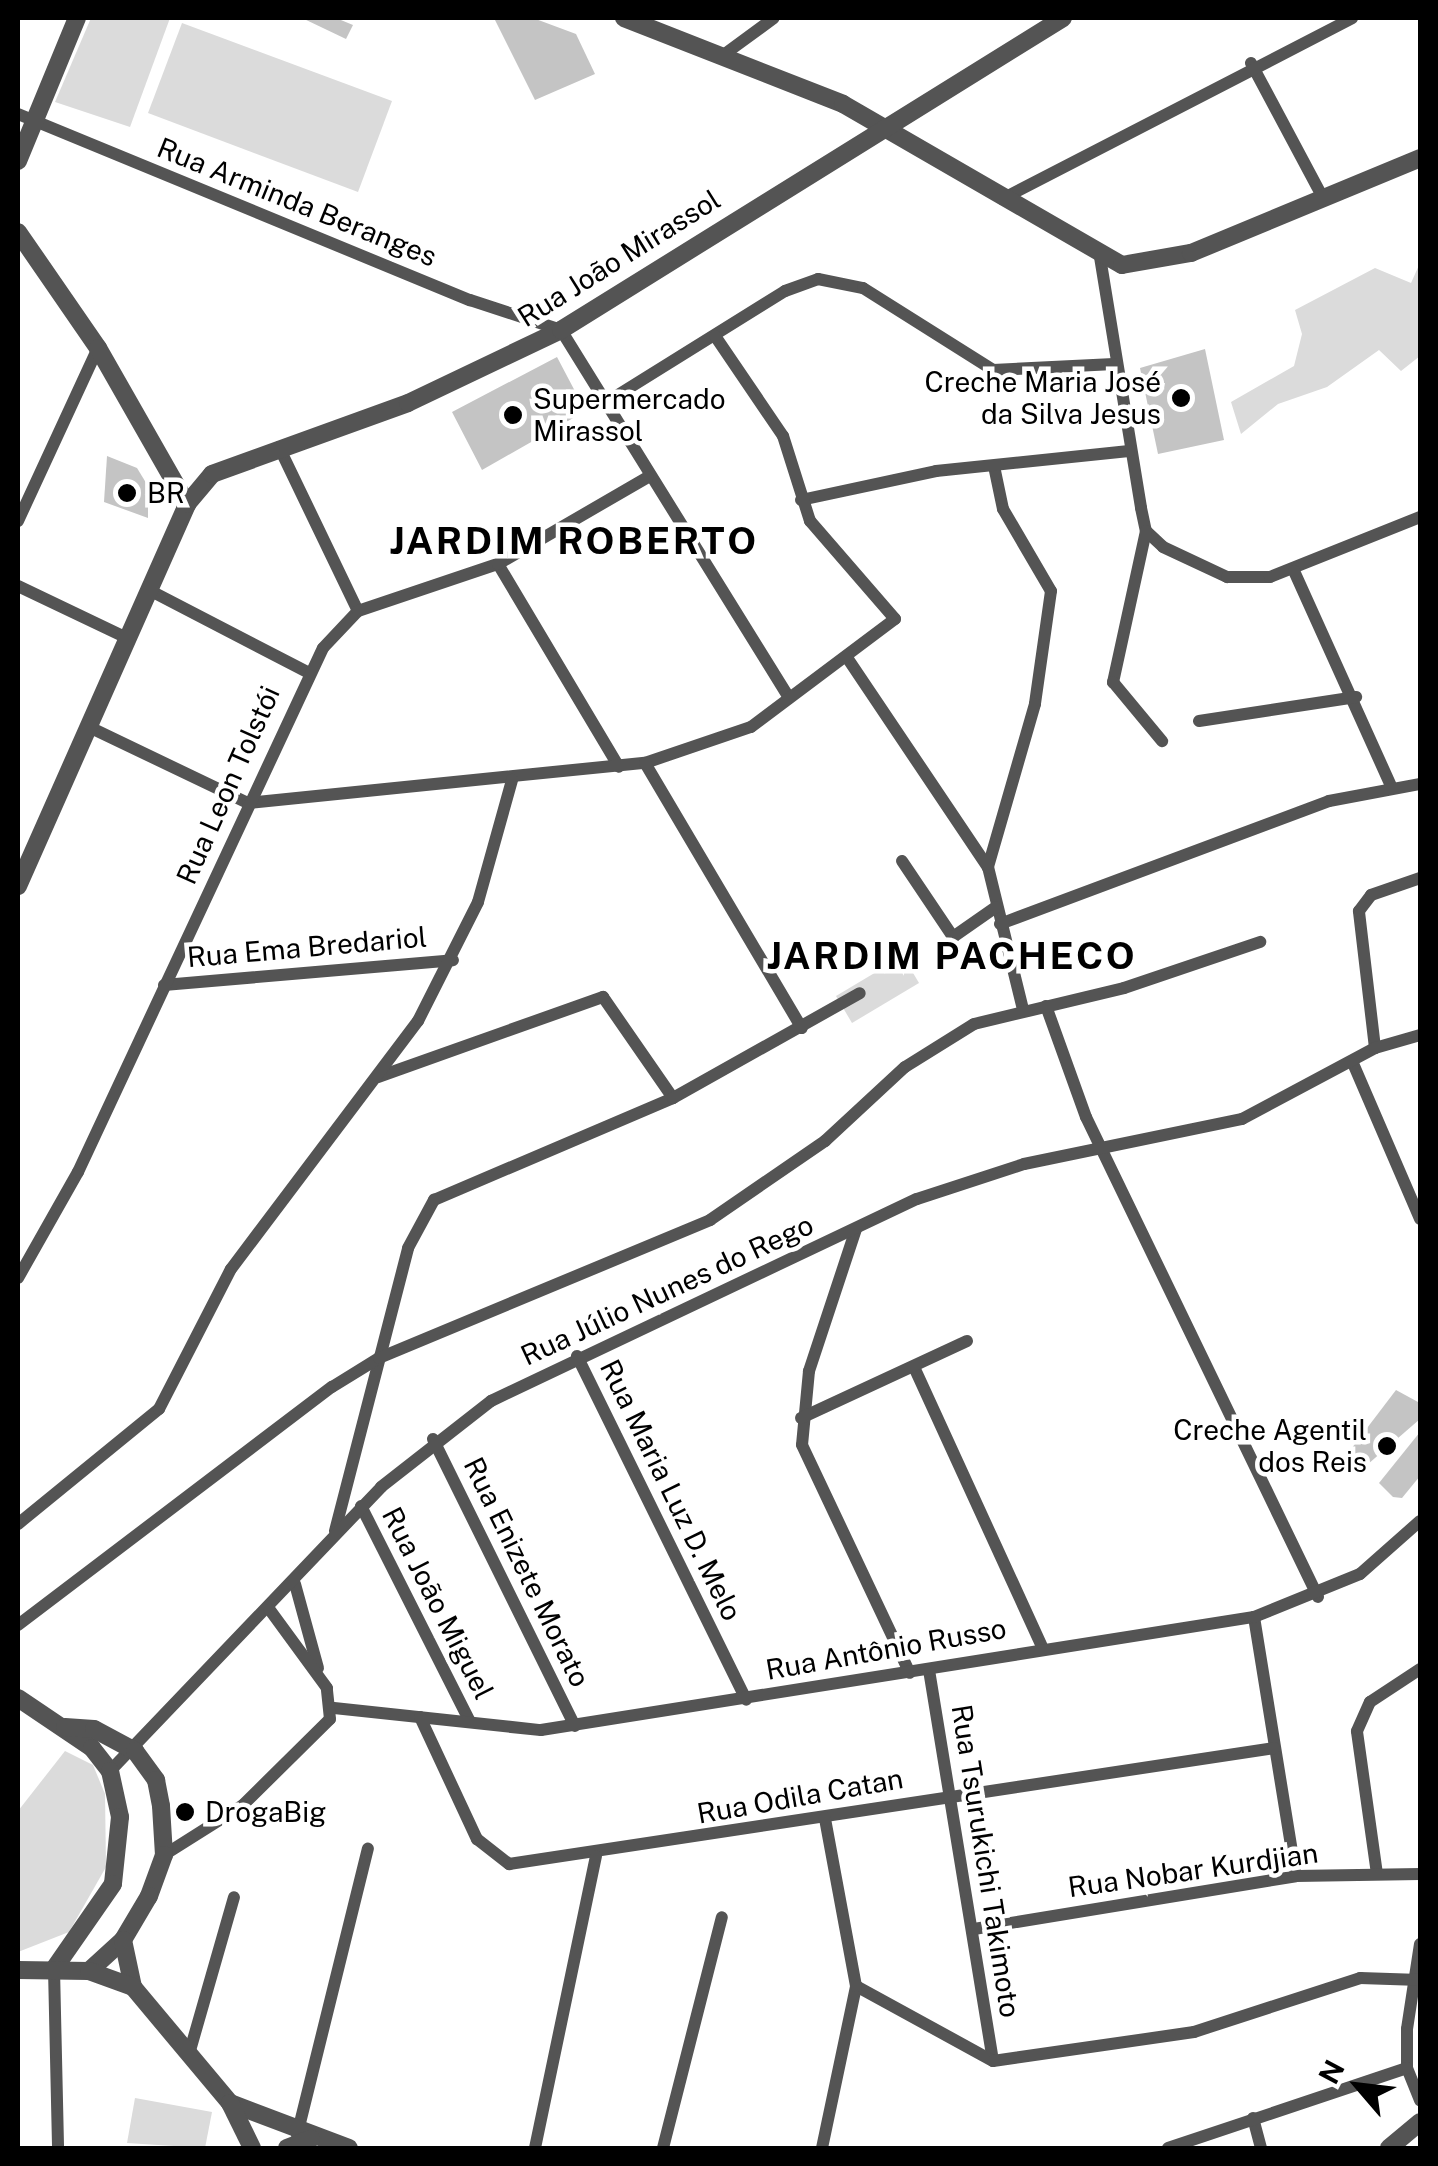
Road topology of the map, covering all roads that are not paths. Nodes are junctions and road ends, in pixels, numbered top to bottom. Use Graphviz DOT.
graph roads {
  1 [pos="77,18"];
  2 [pos="624,18"];
  3 [pos="774,18"];
  4 [pos="1063,18"];
  5 [pos="1352,18"];
  6 [pos="722,56"];
  7 [pos="1251,63"];
  8 [pos="26,118"];
  9 [pos="883,125"];
  10 [pos="1420,158"];
  11 [pos="18,160"];
  12 [pos="1002,199"];
  13 [pos="1324,200"];
  14 [pos="18,232"];
  15 [pos="1100,257"];
  16 [pos="561,330"];
  17 [pos="715,336"];
  18 [pos="98,348"];
  19 [pos="1114,364"];
  20 [pos="605,402"];
  21 [pos="280,447"];
  22 [pos="1129,451"];
  23 [pos="994,466"];
  24 [pos="648,477"];
  25 [pos="801,500"];
  26 [pos="187,504"];
  27 [pos="1420,517"];
  28 [pos="18,522"];
  29 [pos="1146,531"];
  30 [pos="498,564"];
  31 [pos="1294,572"];
  32 [pos="18,586"];
  33 [pos="149,590"];
  34 [pos="358,611"];
  35 [pos="127,638"];
  36 [pos="848,659"];
  37 [pos="307,672"];
  38 [pos="794,695"];
  39 [pos="1356,697"];
  40 [pos="1199,721"];
  41 [pos="87,726"];
  42 [pos="1162,741"];
  43 [pos="645,763"];
  44 [pos="619,767"];
  45 [pos="512,780"];
  46 [pos="1420,784"];
  47 [pos="1392,788"];
  48 [pos="248,804"];
  49 [pos="902,861"];
  50 [pos="988,867"];
  51 [pos="1420,878"];
  52 [pos="18,886"];
  53 [pos="996,907"];
  54 [pos="1000,924"];
  55 [pos="1260,942"];
  56 [pos="453,960"];
  57 [pos="164,984"];
  58 [pos="860,993"];
  59 [pos="1046,1006"];
  60 [pos="1022,1010"];
  61 [pos="802,1028"];
  62 [pos="1420,1034"];
  63 [pos="1376,1048"];
  64 [pos="1352,1060"];
  65 [pos="376,1078"];
  66 [pos="673,1098"];
  67 [pos="1102,1149"];
  68 [pos="1420,1219"];
  69 [pos="856,1229"];
  70 [pos="18,1278"];
  71 [pos="967,1341"];
  72 [pos="577,1356"];
  73 [pos="379,1358"];
  74 [pos="914,1366"];
  75 [pos="801,1418"];
  76 [pos="434,1439"];
  77 [pos="362,1506"];
  78 [pos="1420,1521"];
  79 [pos="18,1524"];
  80 [pos="333,1538"];
  81 [pos="295,1584"];
  82 [pos="1318,1597"];
  83 [pos="270,1610"];
  84 [pos="1254,1616"];
  85 [pos="18,1625"];
  86 [pos="1041,1645"];
  87 [pos="929,1670"];
  88 [pos="1420,1670"];
  89 [pos="910,1673"];
  90 [pos="320,1676"];
  91 [pos="18,1698"];
  92 [pos="746,1700"];
  93 [pos="334,1708"];
  94 [pos="420,1716"];
  95 [pos="470,1722"];
  96 [pos="575,1726"];
  97 [pos="64,1727"];
  98 [pos="1274,1748"];
  99 [pos="136,1751"];
  100 [pos="110,1771"];
  101 [pos="954,1794"];
  102 [pos="826,1818"];
  103 [pos="368,1849"];
  104 [pos="164,1855"];
  105 [pos="596,1856"];
  106 [pos="1378,1874"];
  107 [pos="1420,1874"];
  108 [pos="1296,1876"];
  109 [pos="234,1896"];
  110 [pos="722,1916"];
  111 [pos="974,1930"];
  112 [pos="123,1940"];
  113 [pos="1420,1944"];
  114 [pos="54,1969"];
  115 [pos="18,1970"];
  116 [pos="89,1970"];
  117 [pos="1416,1979"];
  118 [pos="856,1986"];
  119 [pos="134,1987"];
  120 [pos="189,2054"];
  121 [pos="993,2061"];
  122 [pos="1407,2068"];
  123 [pos="1420,2100"];
  124 [pos="230,2103"];
  125 [pos="1253,2118"];
  126 [pos="1420,2122"];
  127 [pos="298,2141"];
  128 [pos="58,2148"];
  129 [pos="252,2148"];
  130 [pos="350,2148"];
  131 [pos="535,2148"];
  132 [pos="663,2148"];
  133 [pos="822,2148"];
  134 [pos="1168,2148"];
  135 [pos="1260,2148"];
  136 [pos="1390,2148"];
  1 -- 8 [label="street"];
  2 -- 6 [label="street"];
  3 -- 6 [label="street"];
  4 -- 9 [label="street, Rua João Mirassol"];
  5 -- 7 [label="street"];
  6 -- 9 [label="street"];
  7 -- 12 [label="street"];
  7 -- 13 [label="street"];
  8 -- 11 [label="street"];
  8 -- 16 [label="street, Rua Arminda Beranges"];
  9 -- 12 [label="street"];
  9 -- 16 [label="street, Rua João Mirassol"];
  10 -- 13 [label="street"];
  12 -- 15 [label="street"];
  13 -- 15 [label="street"];
  14 -- 18 [label="street"];
  15 -- 19 [label="street"];
  16 -- 20 [label="street"];
  16 -- 21 [label="street, Rua João Mirassol"];
  17 -- 19 [label="street"];
  17 -- 20 [label="street"];
  17 -- 25 [label="street"];
  18 -- 26 [label="street"];
  18 -- 28 [label="street"];
  19 -- 22 [label="street"];
  20 -- 24 [label="street"];
  21 -- 26 [label="street, Rua João Mirassol"];
  21 -- 34 [label="street"];
  22 -- 23 [label="street"];
  22 -- 29 [label="street"];
  23 -- 25 [label="street"];
  23 -- 50 [label="street"];
  24 -- 30 [label="street"];
  24 -- 38 [label="street"];
  25 -- 36 [label="street"];
  26 -- 33 [label="street"];
  27 -- 31 [label="street"];
  29 -- 31 [label="street"];
  29 -- 42 [label="street"];
  30 -- 34 [label="street"];
  30 -- 44 [label="street"];
  31 -- 39 [label="street"];
  32 -- 35 [label="street"];
  33 -- 35 [label="street"];
  33 -- 37 [label="street"];
  34 -- 37 [label="street, Rua Leon Tolstói"];
  35 -- 41 [label="street"];
  36 -- 38 [label="street"];
  36 -- 50 [label="street"];
  37 -- 48 [label="street, Rua Leon Tolstói"];
  38 -- 43 [label="street"];
  39 -- 40 [label="street"];
  39 -- 47 [label="street"];
  41 -- 48 [label="street"];
  41 -- 52 [label="street"];
  43 -- 44 [label="street"];
  43 -- 61 [label="street"];
  44 -- 45 [label="street"];
  45 -- 48 [label="street"];
  45 -- 56 [label="street"];
  46 -- 47 [label="street"];
  47 -- 54 [label="street"];
  48 -- 57 [label="street, Rua Leon Tolstói"];
  49 -- 53 [label="street"];
  50 -- 53 [label="street"];
  51 -- 63 [label="street"];
  53 -- 54 [label="street"];
  54 -- 60 [label="street"];
  55 -- 59 [label="street"];
  56 -- 57 [label="street, Rua Ema Bredariol"];
  56 -- 65 [label="street"];
  57 -- 70 [label="street, Rua Leon Tolstói"];
  58 -- 61 [label="street"];
  59 -- 60 [label="street"];
  59 -- 67 [label="street"];
  60 -- 73 [label="street"];
  61 -- 66 [label="street"];
  62 -- 63 [label="street, Rua Júlio Nunes do Rego"];
  63 -- 64 [label="street, Rua Júlio Nunes do Rego"];
  64 -- 67 [label="street, Rua Júlio Nunes do Rego"];
  64 -- 68 [label="street"];
  65 -- 66 [label="street"];
  65 -- 79 [label="street"];
  66 -- 73 [label="street"];
  67 -- 69 [label="street, Rua Júlio Nunes do Rego"];
  67 -- 82 [label="street"];
  69 -- 72 [label="street, Rua Júlio Nunes do Rego"];
  69 -- 75 [label="street"];
  71 -- 74 [label="street"];
  72 -- 76 [label="street, Rua Júlio Nunes do Rego"];
  72 -- 92 [label="street, Rua Maria Luz D. Melo"];
  73 -- 80 [label="street"];
  73 -- 85 [label="street"];
  74 -- 75 [label="street"];
  74 -- 86 [label="street"];
  75 -- 89 [label="street"];
  76 -- 77 [label="street, Rua Júlio Nunes do Rego"];
  76 -- 96 [label="street, Rua Enizete Morato"];
  77 -- 80 [label="street, Rua Júlio Nunes do Rego"];
  77 -- 95 [label="street, Rua João Miguel"];
  78 -- 82 [label="street, Rua Antônio Russo"];
  80 -- 81 [label="street, Rua Júlio Nunes do Rego"];
  81 -- 83 [label="street, Rua Júlio Nunes do Rego"];
  81 -- 90 [label="street"];
  82 -- 84 [label="street, Rua Antônio Russo"];
  83 -- 90 [label="street"];
  83 -- 99 [label="street, Rua Júlio Nunes do Rego"];
  84 -- 86 [label="street, Rua Antônio Russo"];
  84 -- 98 [label="street"];
  86 -- 87 [label="street, Rua Antônio Russo"];
  87 -- 89 [label="street, Rua Antônio Russo"];
  87 -- 101 [label="street, Rua Tsurukichi Takimoto"];
  88 -- 106 [label="street"];
  89 -- 92 [label="street, Rua Antônio Russo"];
  90 -- 93 [label="street"];
  91 -- 97 [label="street"];
  92 -- 96 [label="street, Rua Antônio Russo"];
  93 -- 94 [label="street, Rua Antônio Russo"];
  93 -- 104 [label="street"];
  94 -- 95 [label="street, Rua Antônio Russo"];
  94 -- 105 [label="street, Rua Odila Catan"];
  95 -- 96 [label="street, Rua Antônio Russo"];
  97 -- 99 [label="street"];
  97 -- 100 [label="street"];
  98 -- 101 [label="street, Rua Odila Catan"];
  98 -- 108 [label="street"];
  99 -- 100 [label="street, Rua Júlio Nunes do Rego"];
  99 -- 104 [label="street"];
  100 -- 114 [label="street"];
  101 -- 102 [label="street, Rua Odila Catan"];
  101 -- 111 [label="street, Rua Tsurukichi Takimoto"];
  102 -- 105 [label="street, Rua Odila Catan"];
  102 -- 118 [label="street"];
  103 -- 127 [label="street"];
  104 -- 112 [label="street"];
  105 -- 131 [label="street"];
  106 -- 107 [label="street, Rua Nobar Kurdjian"];
  106 -- 108 [label="street, Rua Nobar Kurdjian"];
  108 -- 111 [label="street, Rua Nobar Kurdjian"];
  109 -- 120 [label="street"];
  110 -- 132 [label="street"];
  111 -- 121 [label="street, Rua Tsurukichi Takimoto"];
  112 -- 116 [label="street"];
  112 -- 119 [label="street"];
  113 -- 117 [label="street"];
  114 -- 115 [label="street"];
  114 -- 116 [label="street"];
  114 -- 128 [label="street"];
  116 -- 119 [label="street"];
  117 -- 121 [label="street"];
  117 -- 122 [label="street"];
  118 -- 121 [label="street"];
  118 -- 133 [label="street"];
  119 -- 120 [label="street"];
  120 -- 124 [label="street"];
  122 -- 123 [label="street"];
  122 -- 125 [label="street"];
  124 -- 127 [label="street"];
  124 -- 129 [label="street"];
  125 -- 134 [label="street"];
  125 -- 135 [label="street"];
  126 -- 136 [label="street"];
  127 -- 130 [label="street"];
}
